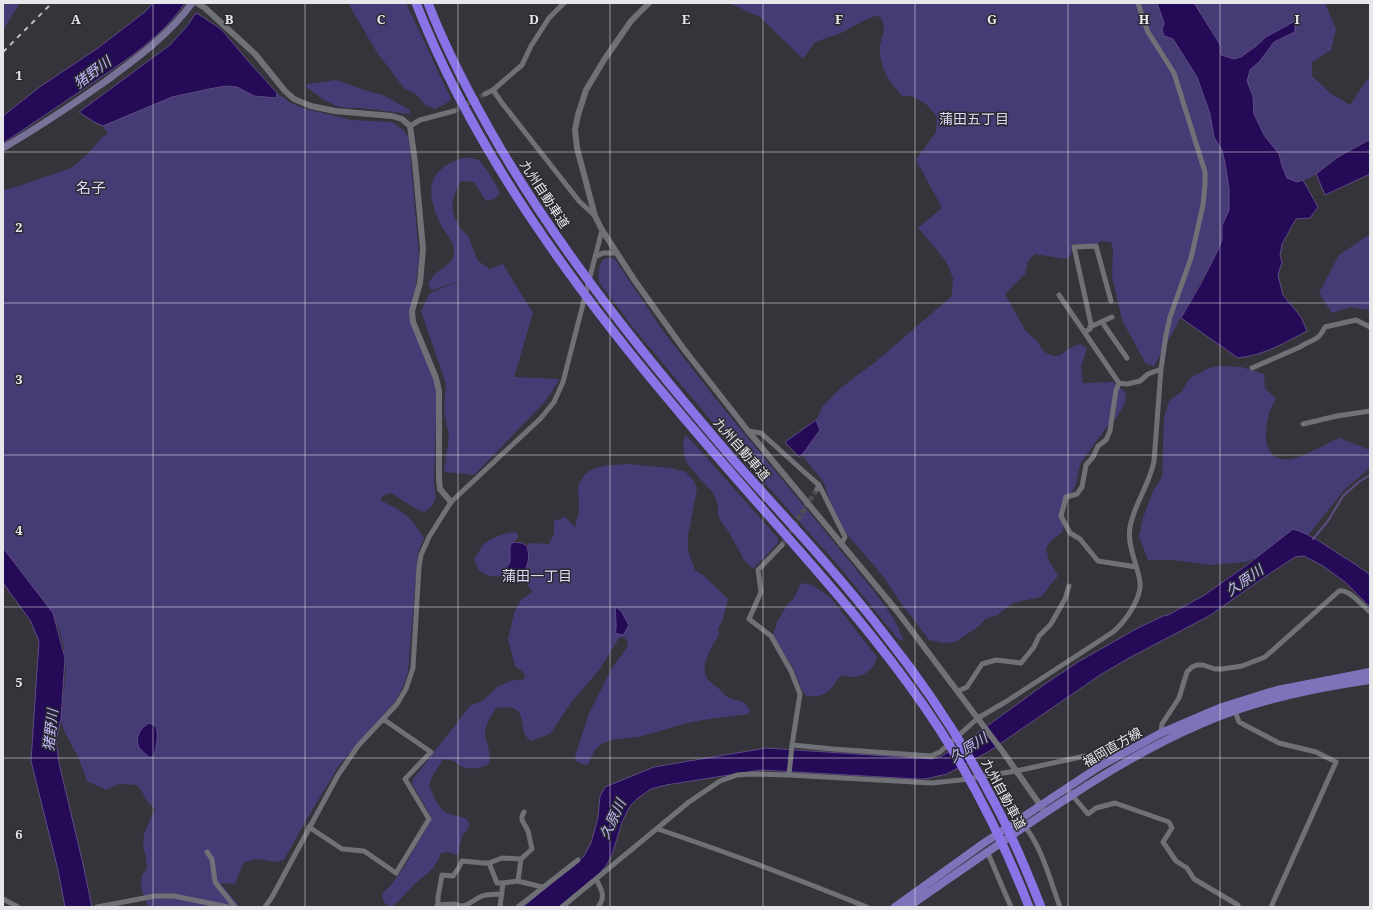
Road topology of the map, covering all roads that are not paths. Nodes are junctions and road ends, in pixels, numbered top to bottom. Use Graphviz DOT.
graph roads {
  1 [pos="192,3"];
  2 [pos="196,3"];
  3 [pos="416,3"];
  4 [pos="428,3"];
  5 [pos="564,3"];
  6 [pos="649,3"];
  7 [pos="1138,3"];
  8 [pos="493,90"];
  9 [pos="485,94"];
  10 [pos="454,111"];
  11 [pos="410,126"];
  12 [pos="3,148"];
  13 [pos="595,216"];
  14 [pos="602,230"];
  15 [pos="617,253"];
  16 [pos="594,260"];
  17 [pos="1059,295"];
  18 [pos="1111,301"];
  19 [pos="1112,318"];
  20 [pos="1102,322"];
  21 [pos="1090,327"];
  22 [pos="1370,327"];
  23 [pos="1084,332"];
  24 [pos="1127,358"];
  25 [pos="1252,368"];
  26 [pos="1162,369"];
  27 [pos="1119,383"];
  28 [pos="1370,412"];
  29 [pos="1303,424"];
  30 [pos="748,431"];
  31 [pos="451,502"];
  32 [pos="782,545"];
  33 [pos="842,545"];
  34 [pos="1136,567"];
  35 [pos="1069,586"];
  36 [pos="1370,612"];
  37 [pos="1370,672"];
  38 [pos="1370,680"];
  39 [pos="958,691"];
  40 [pos="1235,711"];
  41 [pos="978,718"];
  42 [pos="383,719"];
  43 [pos="1161,733"];
  44 [pos="792,745"];
  45 [pos="1100,766"];
  46 [pos="1016,771"];
  47 [pos="790,773"];
  48 [pos="1069,792"];
  49 [pos="1043,809"];
  50 [pos="524,812"];
  51 [pos="1024,826"];
  52 [pos="309,827"];
  53 [pos="658,829"];
  54 [pos="987,851"];
  55 [pos="207,852"];
  56 [pos="521,859"];
  57 [pos="578,860"];
  58 [pos="489,862"];
  59 [pos="596,879"];
  60 [pos="518,881"];
  61 [pos="503,883"];
  62 [pos="542,887"];
  63 [pos="502,894"];
  64 [pos="3,899"];
  65 [pos="438,906"];
  66 [pos="1240,906"];
  67 [pos="18,907"];
  68 [pos="97,907"];
  69 [pos="228,907"];
  70 [pos="235,907"];
  71 [pos="265,907"];
  72 [pos="500,907"];
  73 [pos="518,907"];
  74 [pos="562,907"];
  75 [pos="598,907"];
  76 [pos="867,907"];
  77 [pos="896,907"];
  78 [pos="908,907"];
  79 [pos="1011,907"];
  80 [pos="1029,907"];
  81 [pos="1041,907"];
  82 [pos="1060,907"];
  83 [pos="1271,907"];
  1 -- 12 [label="main road"];
  2 -- 11 [label="street"];
  3 -- 80 [label="highway, 九州自動車道"];
  4 -- 81 [label="highway, 九州自動車道"];
  5 -- 8 [label="street"];
  6 -- 13 [label="street"];
  7 -- 26 [label="street"];
  8 -- 9 [label="street"];
  8 -- 13 [label="street"];
  10 -- 11 [label="street"];
  11 -- 31 [label="street"];
  13 -- 14 [label="street"];
  14 -- 15 [label="street"];
  14 -- 16 [label="street"];
  15 -- 16 [label="street"];
  15 -- 30 [label="street"];
  16 -- 31 [label="street"];
  17 -- 23 [label="street"];
  18 -- 21 [label="street"];
  19 -- 20 [label="street"];
  20 -- 21 [label="street"];
  20 -- 24 [label="street"];
  21 -- 23 [label="street"];
  22 -- 25 [label="street"];
  23 -- 27 [label="street"];
  26 -- 27 [label="street"];
  26 -- 34 [label="street"];
  27 -- 34 [label="street"];
  28 -- 29 [label="street"];
  30 -- 33 [label="street"];
  30 -- 33 [label="street"];
  31 -- 42 [label="street"];
  32 -- 44 [label="street"];
  33 -- 39 [label="street"];
  34 -- 41 [label="street"];
  35 -- 39 [label="street"];
  36 -- 43 [label="street"];
  37 -- 43 [label="main road, 福岡直方線"];
  38 -- 40 [label="main road, 福岡直方線"];
  39 -- 41 [label="street"];
  40 -- 48 [label="main road, 福岡直方線"];
  40 -- 83 [label="street"];
  41 -- 44 [label="street"];
  41 -- 46 [label="street"];
  42 -- 52 [label="street"];
  42 -- 52 [label="street"];
  43 -- 45 [label="main road, 福岡直方線"];
  44 -- 47 [label="street"];
  45 -- 46 [label="street"];
  45 -- 48 [label="main road, 福岡直方線"];
  46 -- 47 [label="street"];
  46 -- 49 [label="street"];
  47 -- 53 [label="street"];
  48 -- 49 [label="main road, 福岡直方線"];
  48 -- 66 [label="street"];
  49 -- 51 [label="main road, 福岡直方線"];
  49 -- 77 [label="main road, 福岡直方線"];
  50 -- 56 [label="street"];
  51 -- 54 [label="main road, 福岡直方線"];
  51 -- 82 [label="street"];
  52 -- 71 [label="street"];
  53 -- 59 [label="street"];
  53 -- 76 [label="street"];
  54 -- 78 [label="main road, 福岡直方線"];
  54 -- 79 [label="street"];
  55 -- 70 [label="street"];
  56 -- 58 [label="street"];
  56 -- 60 [label="street"];
  57 -- 62 [label="street"];
  58 -- 61 [label="street"];
  58 -- 65 [label="street"];
  59 -- 74 [label="street"];
  59 -- 75 [label="street"];
  60 -- 61 [label="street"];
  60 -- 62 [label="street"];
  61 -- 63 [label="street"];
  62 -- 73 [label="street"];
  63 -- 65 [label="street"];
  63 -- 72 [label="street"];
  64 -- 67 [label="street"];
  68 -- 69 [label="street"];
}
